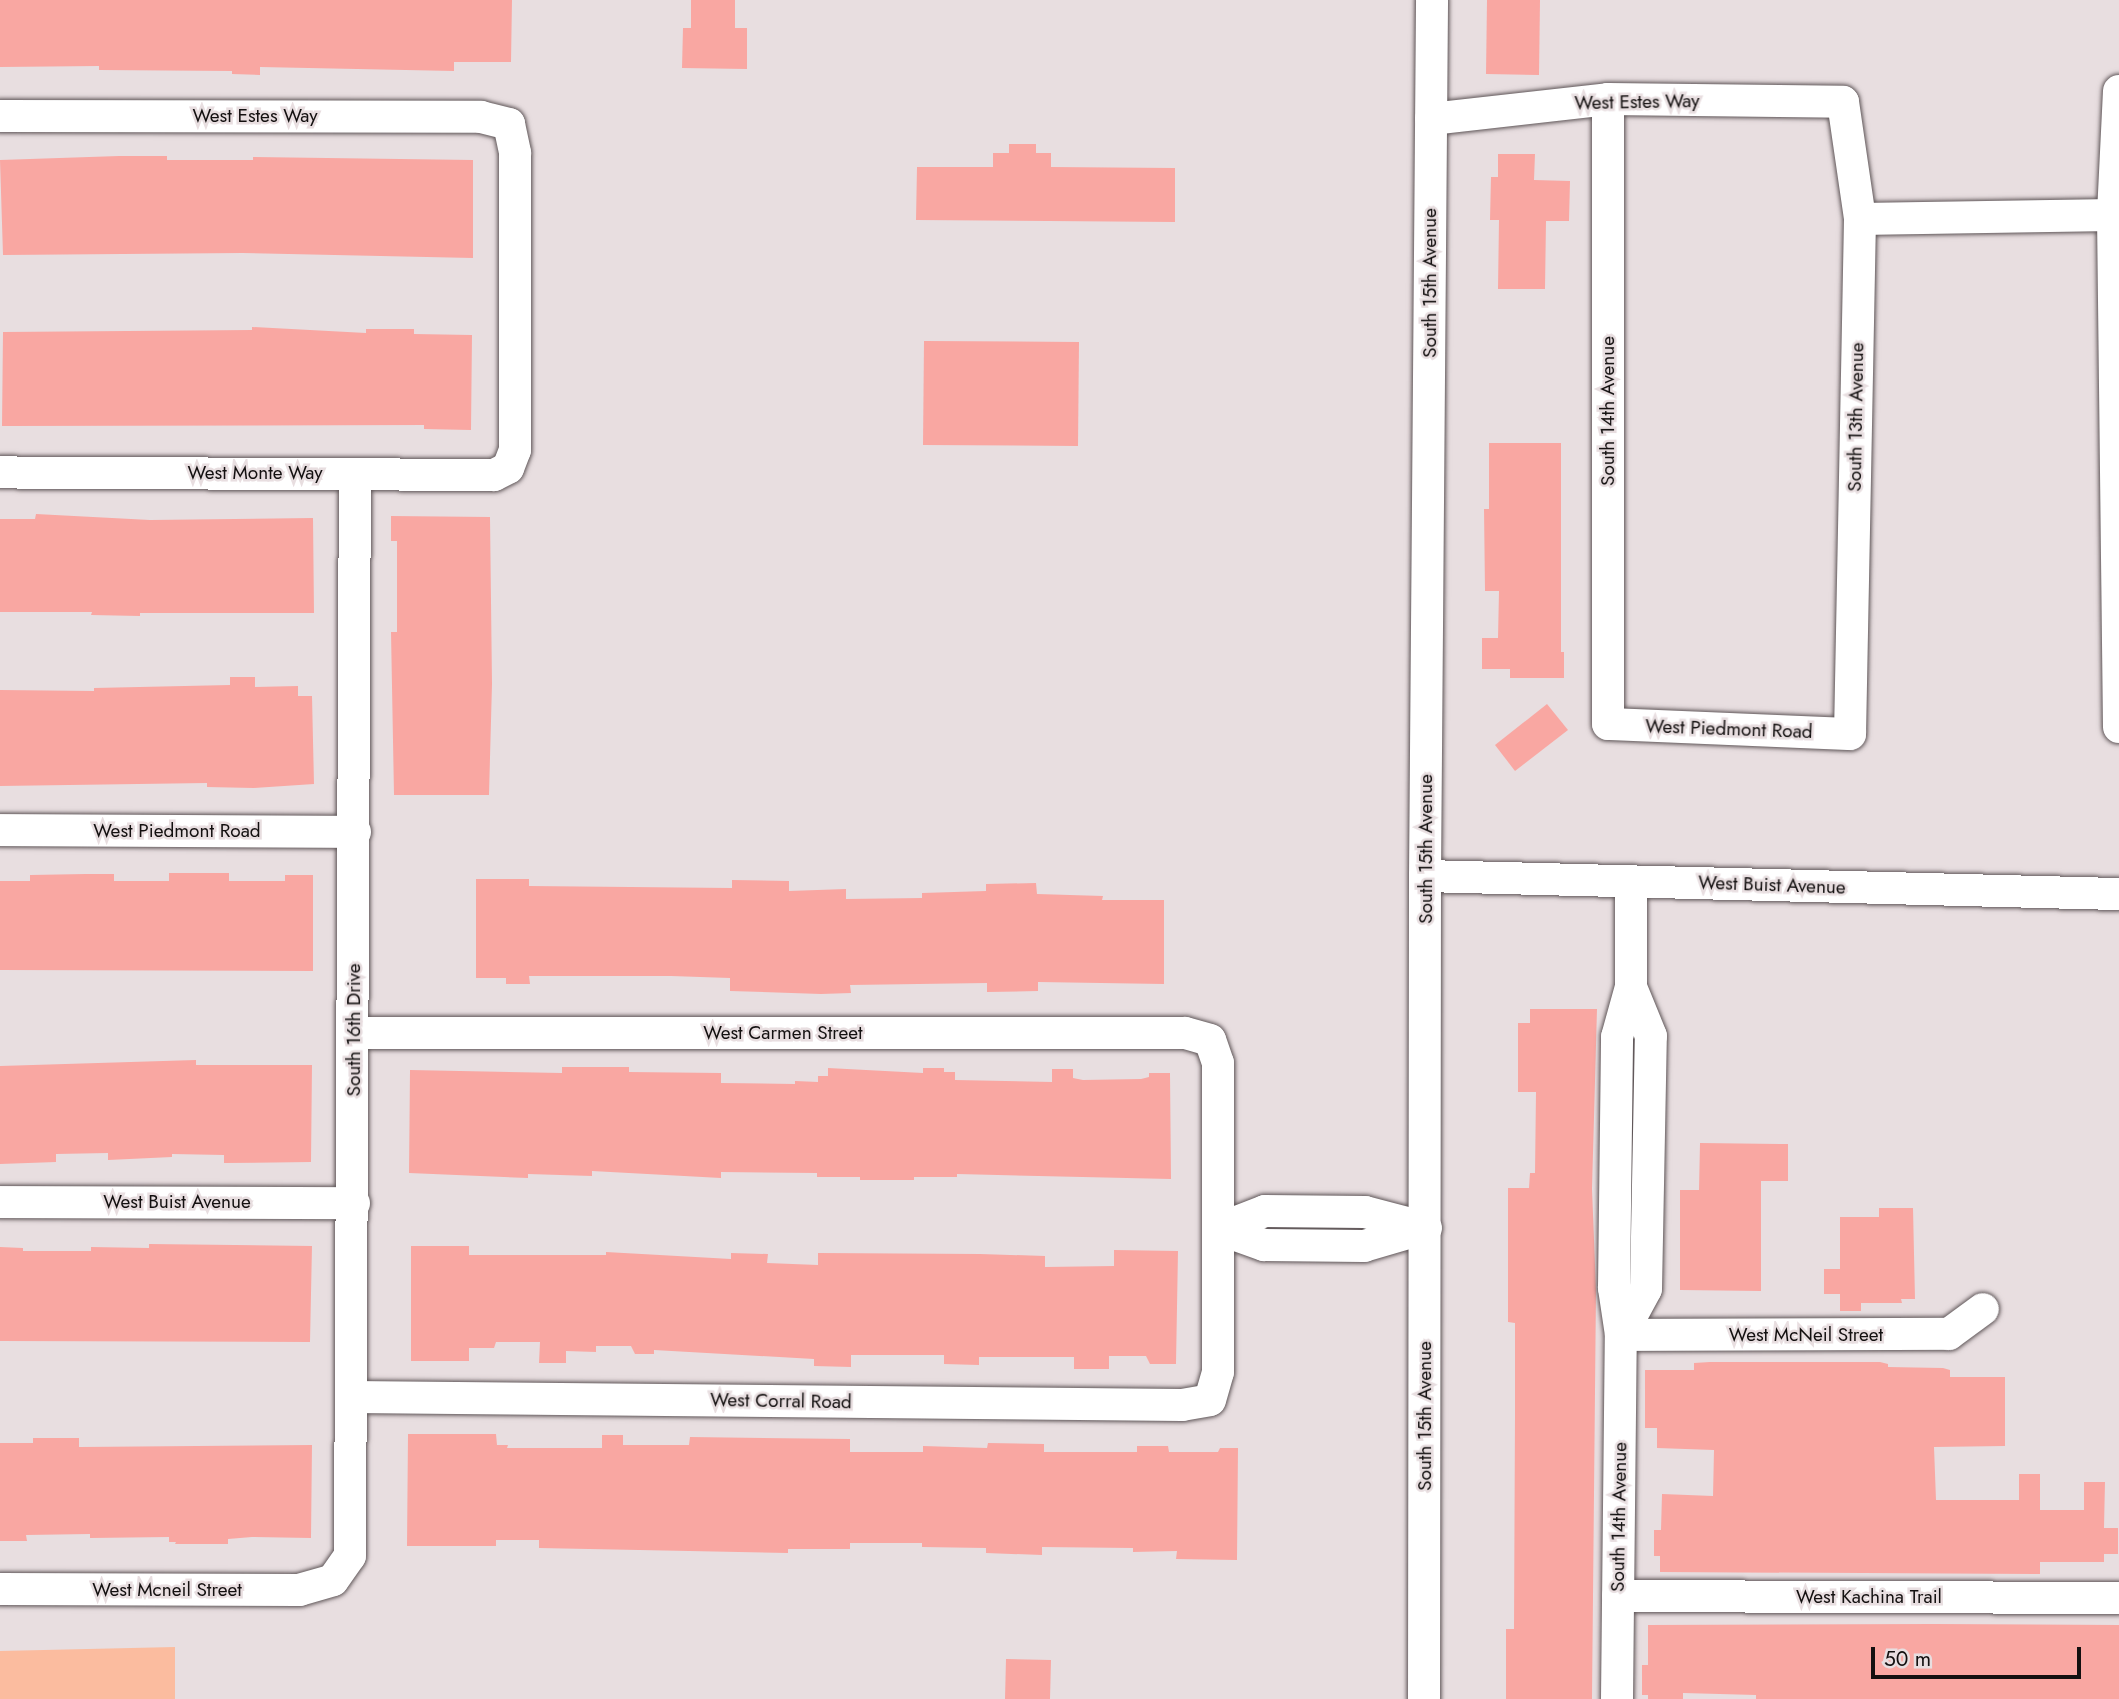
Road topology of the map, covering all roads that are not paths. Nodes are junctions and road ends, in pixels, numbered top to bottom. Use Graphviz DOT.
graph roads {
  1 [pos="1432,0"];
  2 [pos="2119,91"];
  3 [pos="1608,99"];
  4 [pos="1843,102"];
  5 [pos="0,116"];
  6 [pos="1431,118"];
  7 [pos="2113,215"];
  8 [pos="1860,219"];
  9 [pos="508,468"];
  10 [pos="0,472"];
  11 [pos="355,474"];
  12 [pos="1608,724"];
  13 [pos="2119,727"];
  14 [pos="1850,734"];
  15 [pos="0,830"];
  16 [pos="355,832"];
  17 [pos="1425,876"];
  18 [pos="1631,881"];
  19 [pos="2119,894"];
  20 [pos="1631,987"];
  21 [pos="354,1033"];
  22 [pos="1617,1075"];
  23 [pos="1649,1076"];
  24 [pos="0,1202"];
  25 [pos="354,1203"];
  26 [pos="1310,1212"];
  27 [pos="1426,1228"];
  28 [pos="1219,1229"];
  29 [pos="1310,1245"];
  30 [pos="1983,1309"];
  31 [pos="1621,1335"];
  32 [pos="352,1397"];
  33 [pos="333,1580"];
  34 [pos="0,1589"];
  35 [pos="1619,1596"];
  36 [pos="2119,1598"];
  37 [pos="1424,1699"];
  38 [pos="1617,1699"];
  1 -- 6 [label="street, South 15th Avenue"];
  2 -- 7 [label="street"];
  3 -- 4 [label="street, West Estes Way"];
  3 -- 6 [label="street, West Estes Way"];
  3 -- 12 [label="street, South 14th Avenue"];
  4 -- 8 [label="street, South 13th Avenue"];
  5 -- 9 [label="street, West Estes Way"];
  6 -- 17 [label="street, South 15th Avenue"];
  7 -- 8 [label="street"];
  7 -- 13 [label="street"];
  8 -- 14 [label="street, South 13th Avenue"];
  9 -- 11 [label="street, West Monte Way"];
  10 -- 11 [label="street, West Monte Way"];
  11 -- 16 [label="street, South 16th Drive"];
  12 -- 14 [label="street, West Piedmont Road"];
  15 -- 16 [label="street, West Piedmont Road"];
  16 -- 21 [label="street, South 16th Drive"];
  17 -- 18 [label="street, West Buist Avenue"];
  17 -- 27 [label="street, South 15th Avenue"];
  18 -- 19 [label="street, West Buist Avenue"];
  18 -- 20 [label="street, South 14th Avenue"];
  20 -- 22 [label="street, South 14th Avenue"];
  20 -- 23 [label="street, South 14th Avenue"];
  21 -- 25 [label="street, South 16th Drive"];
  21 -- 28 [label="street, West Carmen Street"];
  22 -- 23 [label="street"];
  22 -- 31 [label="street, South 14th Avenue"];
  23 -- 31 [label="street, South 14th Avenue"];
  24 -- 25 [label="street, West Buist Avenue"];
  25 -- 32 [label="street, South 16th Drive"];
  26 -- 27 [label="street"];
  26 -- 28 [label="street"];
  26 -- 29 [label="street"];
  27 -- 29 [label="street"];
  27 -- 37 [label="street, South 15th Avenue"];
  28 -- 29 [label="street"];
  28 -- 32 [label="street, West Corral Road"];
  30 -- 31 [label="street, West McNeil Street"];
  31 -- 35 [label="street, South 14th Avenue"];
  32 -- 33 [label="street, South 16th Drive"];
  33 -- 34 [label="street, West Mcneil Street"];
  35 -- 36 [label="street, West Kachina Trail"];
  35 -- 38 [label="street, South 14th Avenue"];
}
